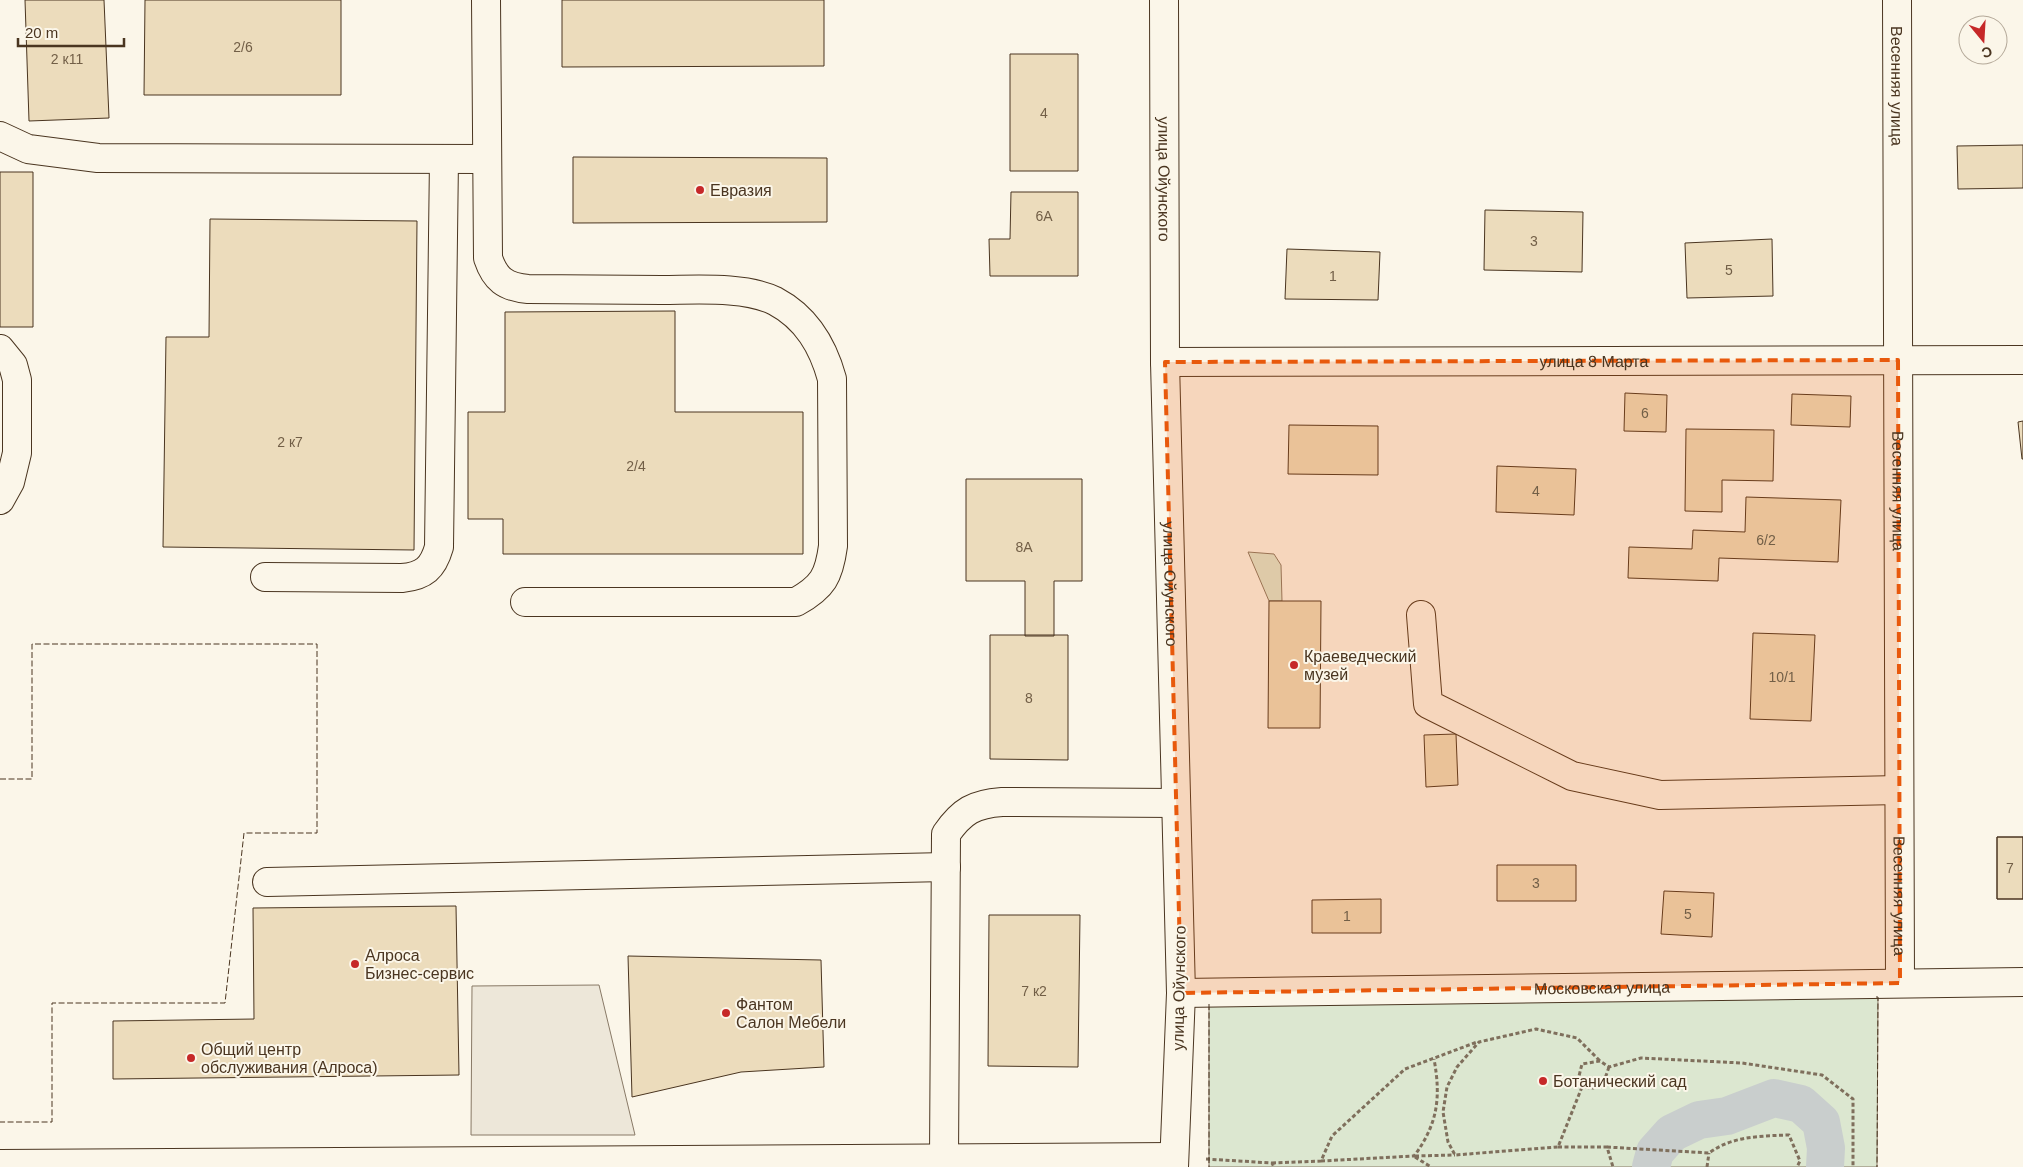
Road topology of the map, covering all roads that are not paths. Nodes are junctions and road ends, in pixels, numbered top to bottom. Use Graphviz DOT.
graph roads {
  1 [pos="486,0"];
  2 [pos="1164,0"];
  3 [pos="1897,0"];
  4 [pos="0,136"];
  5 [pos="444,158"];
  6 [pos="488,159"];
  7 [pos="0,349"];
  8 [pos="1898,360"];
  9 [pos="2023,360"];
  10 [pos="1164,362"];
  11 [pos="0,500"];
  12 [pos="265,577"];
  13 [pos="525,602"];
  14 [pos="1421,615"];
  15 [pos="1899,790"];
  16 [pos="1176,803"];
  17 [pos="946,867"];
  18 [pos="268,882"];
  19 [pos="2023,982"];
  20 [pos="1900,983"];
  21 [pos="1181,993"];
  22 [pos="944,1159"];
  23 [pos="1174,1162"];
  24 [pos="0,1164"];
  25 [pos="463,1164"];
  26 [pos="62,1165"];
  1 -- 6 [label="street"];
  2 -- 10 [label="street, улица Ойунского"];
  3 -- 8 [label="street, Весенняя улица"];
  4 -- 5 [label="street"];
  5 -- 6 [label="street"];
  5 -- 12 [label="street"];
  6 -- 13 [label="street"];
  7 -- 11 [label="street"];
  8 -- 9 [label="street, улица 8 Марта"];
  8 -- 10 [label="street, улица 8 Марта"];
  8 -- 15 [label="street, Весенняя улица"];
  10 -- 16 [label="street, улица Ойунского"];
  14 -- 15 [label="street"];
  15 -- 20 [label="street, Весенняя улица"];
  16 -- 17 [label="street"];
  16 -- 21 [label="street, улица Ойунского"];
  17 -- 18 [label="street"];
  17 -- 22 [label="street"];
  19 -- 20 [label="street, Московская улица"];
  20 -- 21 [label="street, Московская улица"];
  21 -- 23 [label="street, улица Ойунского"];
  22 -- 23 [label="street"];
  22 -- 25 [label="street"];
  24 -- 26 [label="street"];
  25 -- 26 [label="street"];
}
